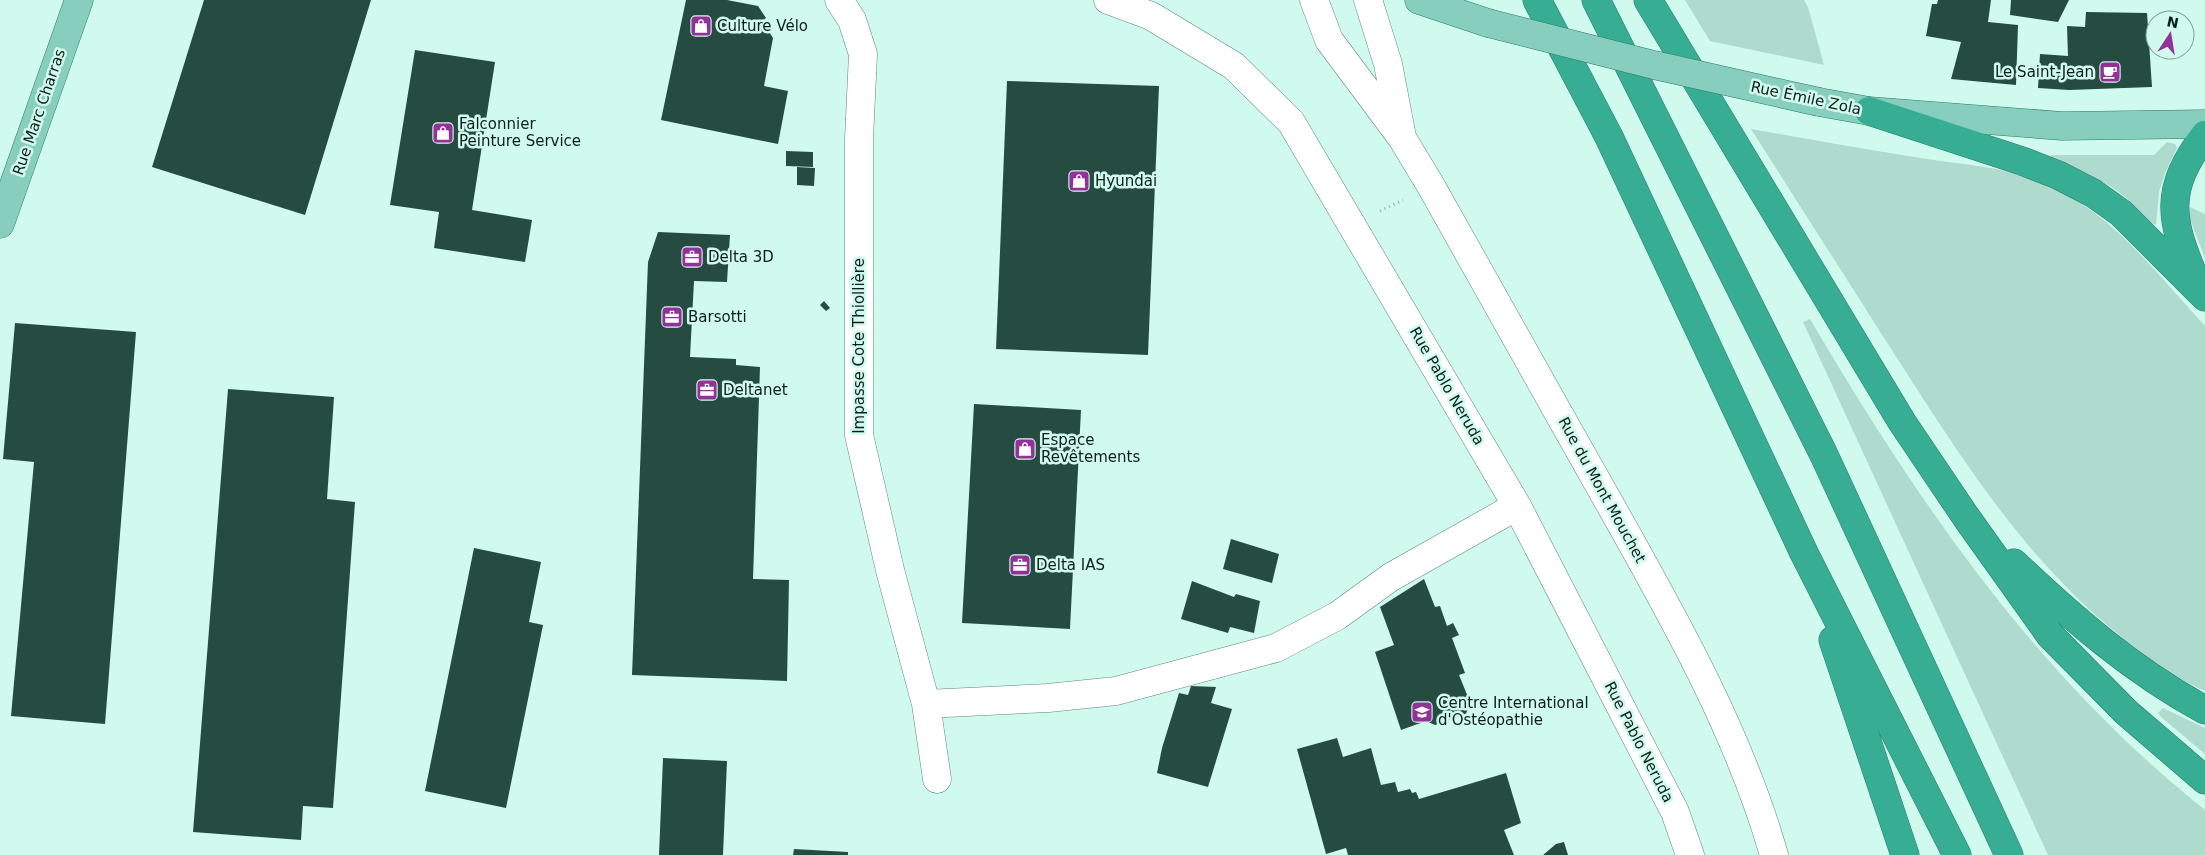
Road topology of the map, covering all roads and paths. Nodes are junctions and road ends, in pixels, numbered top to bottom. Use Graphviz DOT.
graph roads {
  1 [pos="78,0"];
  2 [pos="839,0"];
  3 [pos="1108,0"];
  4 [pos="1314,0"];
  5 [pos="1368,0"];
  6 [pos="1418,0"];
  7 [pos="1537,0"];
  8 [pos="1596,0"];
  9 [pos="1648,0"];
  10 [pos="1870,111"];
  11 [pos="2205,124"];
  12 [pos="2205,135"];
  13 [pos="1402,138"];
  14 [pos="1431,186"];
  15 [pos="0,224"];
  16 [pos="1352,225"];
  17 [pos="2203,294"];
  18 [pos="1517,506"];
  19 [pos="1966,517"];
  20 [pos="1804,554"];
  21 [pos="926,704"];
  22 [pos="2205,710"];
  23 [pos="937,778"];
  24 [pos="2205,780"];
  25 [pos="1690,855"];
  26 [pos="1774,855"];
  27 [pos="1905,855"];
  28 [pos="1956,855"];
  29 [pos="2009,855"];
  1 -- 15 [label="main road, Rue Marc Charras"];
  2 -- 21 [label="street, Impasse Cote Thiollière"];
  3 -- 16 [label="street, Rue Pablo Neruda"];
  4 -- 13 [label="street, Rue du Mont Mouchet"];
  5 -- 13 [label="street, Rue du Mont Mouchet"];
  6 -- 10 [label="main road, Rue Émile Zola, bridge"];
  7 -- 20 [label="highway"];
  8 -- 29 [label="highway"];
  9 -- 19 [label="highway"];
  10 -- 11 [label="main road, Rue Émile Zola"];
  10 -- 17 [label="highway"];
  12 -- 17 [label="highway"];
  13 -- 14 [label="street, Rue du Mont Mouchet"];
  14 -- 16 [label="path"];
  14 -- 26 [label="street, Rue du Mont Mouchet"];
  16 -- 18 [label="street, Rue Pablo Neruda"];
  18 -- 21 [label="street"];
  18 -- 25 [label="street, Rue Pablo Neruda"];
  19 -- 22 [label="highway"];
  19 -- 24 [label="highway"];
  20 -- 27 [label="highway"];
  20 -- 28 [label="highway"];
  21 -- 23 [label="street, Impasse Cote Thiollière"];
}
